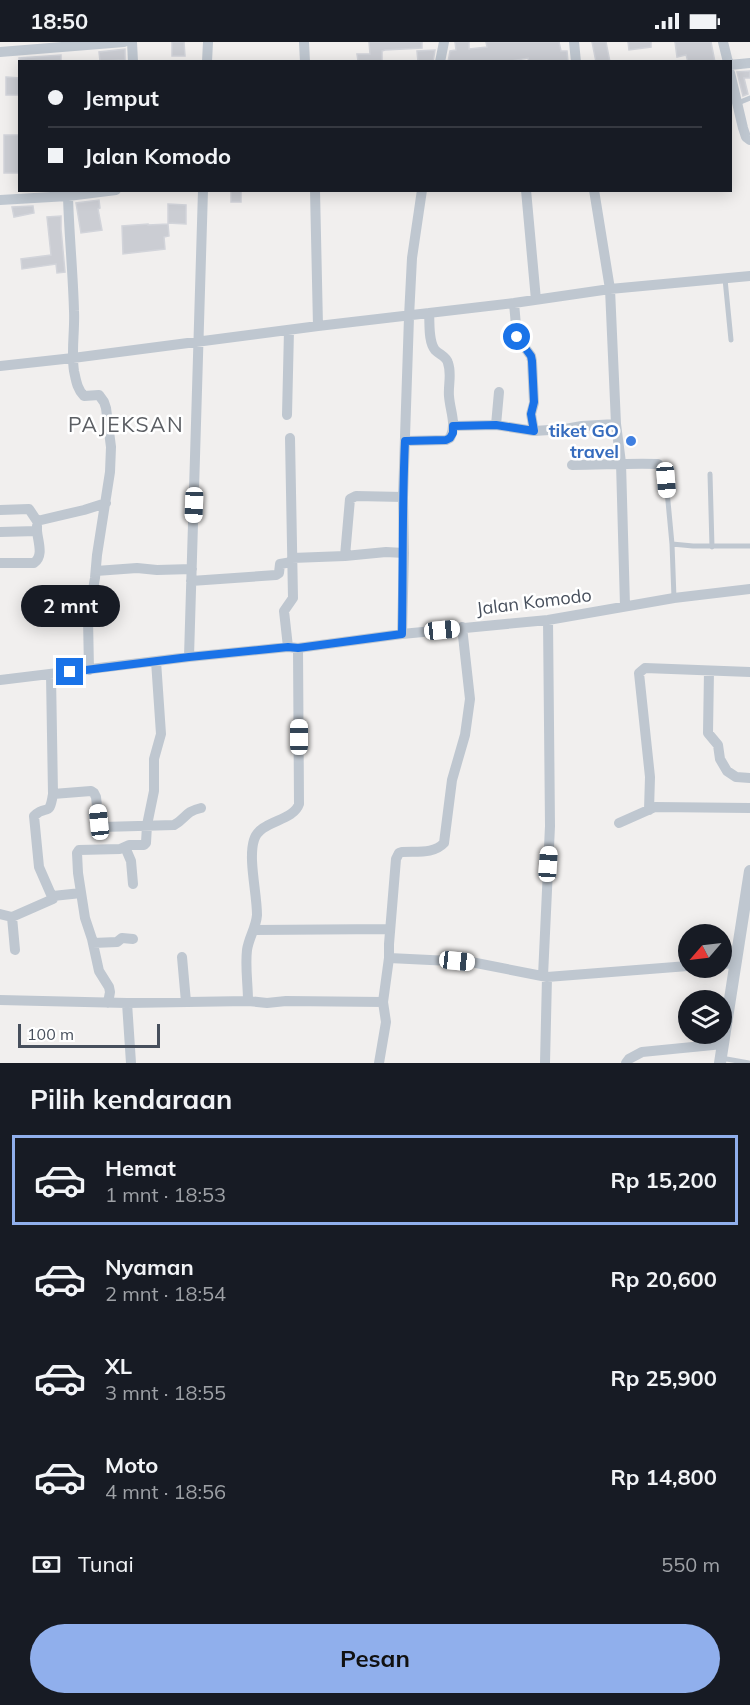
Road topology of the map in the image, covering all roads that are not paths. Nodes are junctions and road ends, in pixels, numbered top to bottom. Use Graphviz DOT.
graph roads {
  1 [pos="124,42"];
  2 [pos="132,42"];
  3 [pos="208,42"];
  4 [pos="304,42"];
  5 [pos="444,42"];
  6 [pos="574,42"];
  7 [pos="723,42"];
  8 [pos="0,52"];
  9 [pos="133,60"];
  10 [pos="207,60"];
  11 [pos="305,60"];
  12 [pos="440,60"];
  13 [pos="576,60"];
  14 [pos="728,60"];
  15 [pos="732,63"];
  16 [pos="750,63"];
  17 [pos="732,88"];
  18 [pos="750,98"];
  19 [pos="734,105"];
  20 [pos="750,140"];
  21 [pos="100,192"];
  22 [pos="203,192"];
  23 [pos="315,192"];
  24 [pos="422,192"];
  25 [pos="526,192"];
  26 [pos="594,192"];
  27 [pos="68,196"];
  28 [pos="0,200"];
  29 [pos="750,276"];
  30 [pos="724,279"];
  31 [pos="610,289"];
  32 [pos="536,300"];
  33 [pos="514,303"];
  34 [pos="429,313"];
  35 [pos="409,316"];
  36 [pos="318,326"];
  37 [pos="289,330"];
  38 [pos="731,340"];
  39 [pos="198,342"];
  40 [pos="73,358"];
  41 [pos="0,366"];
  42 [pos="499,392"];
  43 [pos="287,414"];
  44 [pos="616,424"];
  45 [pos="496,425"];
  46 [pos="453,426"];
  47 [pos="534,431"];
  48 [pos="290,438"];
  49 [pos="405,441"];
  50 [pos="621,463"];
  51 [pos="658,464"];
  52 [pos="572,465"];
  53 [pos="710,474"];
  54 [pos="666,480"];
  55 [pos="403,497"];
  56 [pos="106,503"];
  57 [pos="0,510"];
  58 [pos="37,526"];
  59 [pos="0,532"];
  60 [pos="672,544"];
  61 [pos="750,546"];
  62 [pos="712,547"];
  63 [pos="404,553"];
  64 [pos="345,556"];
  65 [pos="292,560"];
  66 [pos="0,563"];
  67 [pos="96,571"];
  68 [pos="192,575"];
  69 [pos="750,589"];
  70 [pos="674,598"];
  71 [pos="625,606"];
  72 [pos="548,620"];
  73 [pos="462,627"];
  74 [pos="402,634"];
  75 [pos="293,647"];
  76 [pos="189,657"];
  77 [pos="156,661"];
  78 [pos="89,670"];
  79 [pos="709,671"];
  80 [pos="750,672"];
  81 [pos="51,675"];
  82 [pos="0,680"];
  83 [pos="750,778"];
  84 [pos="53,794"];
  85 [pos="201,808"];
  86 [pos="750,808"];
  87 [pos="649,810"];
  88 [pos="619,823"];
  89 [pos="147,825"];
  90 [pos="125,847"];
  91 [pos="750,871"];
  92 [pos="134,884"];
  93 [pos="81,892"];
  94 [pos="53,896"];
  95 [pos="0,914"];
  96 [pos="12,917"];
  97 [pos="390,929"];
  98 [pos="255,930"];
  99 [pos="133,939"];
  100 [pos="93,943"];
  101 [pos="15,950"];
  102 [pos="182,957"];
  103 [pos="389,958"];
  104 [pos="732,963"];
  105 [pos="736,963"];
  106 [pos="678,967"];
  107 [pos="545,976"];
  108 [pos="732,990"];
  109 [pos="0,1000"];
  110 [pos="248,1001"];
  111 [pos="186,1002"];
  112 [pos="382,1002"];
  113 [pos="108,1003"];
  114 [pos="127,1003"];
  115 [pos="723,1044"];
  116 [pos="721,1060"];
  117 [pos="131,1063"];
  118 [pos="380,1063"];
  119 [pos="545,1063"];
  120 [pos="626,1063"];
  121 [pos="749,1063"];
  1 -- 8 [label="street"];
  2 -- 9 [label="street"];
  3 -- 10 [label="street"];
  4 -- 11 [label="street"];
  5 -- 12 [label="street"];
  6 -- 13 [label="street"];
  7 -- 14 [label="street"];
  15 -- 16 [label="street"];
  17 -- 19 [label="street"];
  18 -- 19 [label="lane"];
  19 -- 20 [label="street"];
  21 -- 27 [label="street"];
  22 -- 39 [label="street"];
  23 -- 36 [label="street"];
  24 -- 35 [label="street"];
  25 -- 32 [label="street"];
  26 -- 31 [label="street"];
  27 -- 28 [label="street"];
  27 -- 40 [label="street"];
  29 -- 30 [label="street"];
  30 -- 31 [label="street"];
  30 -- 38 [label="lane"];
  31 -- 32 [label="street"];
  31 -- 44 [label="street"];
  32 -- 33 [label="street"];
  33 -- 34 [label="street"];
  33 -- 47 [label="street"];
  34 -- 35 [label="street"];
  34 -- 46 [label="street"];
  35 -- 36 [label="street"];
  35 -- 49 [label="street"];
  36 -- 37 [label="street"];
  37 -- 39 [label="street"];
  37 -- 43 [label="street"];
  39 -- 40 [label="street"];
  39 -- 68 [label="street"];
  40 -- 41 [label="street"];
  40 -- 56 [label="street"];
  42 -- 45 [label="street"];
  44 -- 47 [label="street"];
  44 -- 50 [label="street"];
  45 -- 46 [label="street"];
  45 -- 47 [label="street"];
  46 -- 49 [label="street"];
  48 -- 65 [label="street"];
  49 -- 55 [label="street"];
  50 -- 51 [label="street"];
  50 -- 52 [label="street"];
  50 -- 71 [label="street"];
  53 -- 62 [label="lane"];
  54 -- 60 [label="lane"];
  55 -- 63 [label="street"];
  55 -- 64 [label="street"];
  56 -- 58 [label="street"];
  56 -- 67 [label="street"];
  57 -- 58 [label="street"];
  58 -- 59 [label="street"];
  58 -- 66 [label="street"];
  60 -- 62 [label="lane"];
  60 -- 70 [label="lane"];
  61 -- 62 [label="lane"];
  63 -- 64 [label="street"];
  63 -- 74 [label="street"];
  64 -- 65 [label="street"];
  65 -- 68 [label="street"];
  65 -- 75 [label="street"];
  67 -- 68 [label="street"];
  67 -- 78 [label="street"];
  68 -- 76 [label="street"];
  69 -- 70 [label="street, Jalan Komodo"];
  70 -- 71 [label="street, Jalan Komodo"];
  71 -- 72 [label="street, Jalan Komodo"];
  72 -- 73 [label="street, Jalan Komodo"];
  72 -- 107 [label="street"];
  73 -- 74 [label="street, Jalan Komodo"];
  73 -- 97 [label="street"];
  74 -- 75 [label="street, Jalan Komodo"];
  75 -- 76 [label="street, Jalan Komodo"];
  75 -- 98 [label="street"];
  76 -- 77 [label="street, Jalan Komodo"];
  77 -- 78 [label="street, Jalan Komodo"];
  77 -- 89 [label="street"];
  78 -- 81 [label="street, Jalan Komodo"];
  79 -- 80 [label="street"];
  79 -- 83 [label="street"];
  79 -- 87 [label="street"];
  81 -- 82 [label="street, Jalan Komodo"];
  81 -- 84 [label="street"];
  84 -- 89 [label="street"];
  84 -- 94 [label="street"];
  85 -- 89 [label="street"];
  86 -- 87 [label="street"];
  87 -- 88 [label="street"];
  89 -- 90 [label="street"];
  90 -- 92 [label="street"];
  90 -- 93 [label="street"];
  91 -- 105 [label="street"];
  93 -- 94 [label="street"];
  93 -- 100 [label="street"];
  94 -- 96 [label="street"];
  95 -- 96 [label="street"];
  96 -- 101 [label="street"];
  97 -- 98 [label="street"];
  97 -- 103 [label="street"];
  98 -- 110 [label="street"];
  99 -- 100 [label="street"];
  100 -- 113 [label="street"];
  102 -- 111 [label="street"];
  103 -- 107 [label="street"];
  103 -- 112 [label="street"];
  104 -- 105 [label="street"];
  105 -- 108 [label="street"];
  106 -- 107 [label="street"];
  107 -- 119 [label="street"];
  109 -- 113 [label="street"];
  110 -- 111 [label="street"];
  110 -- 112 [label="street"];
  111 -- 114 [label="street"];
  112 -- 118 [label="street"];
  113 -- 114 [label="street"];
  114 -- 117 [label="street"];
  115 -- 116 [label="street"];
  115 -- 120 [label="street"];
  116 -- 121 [label="lane"];
}
